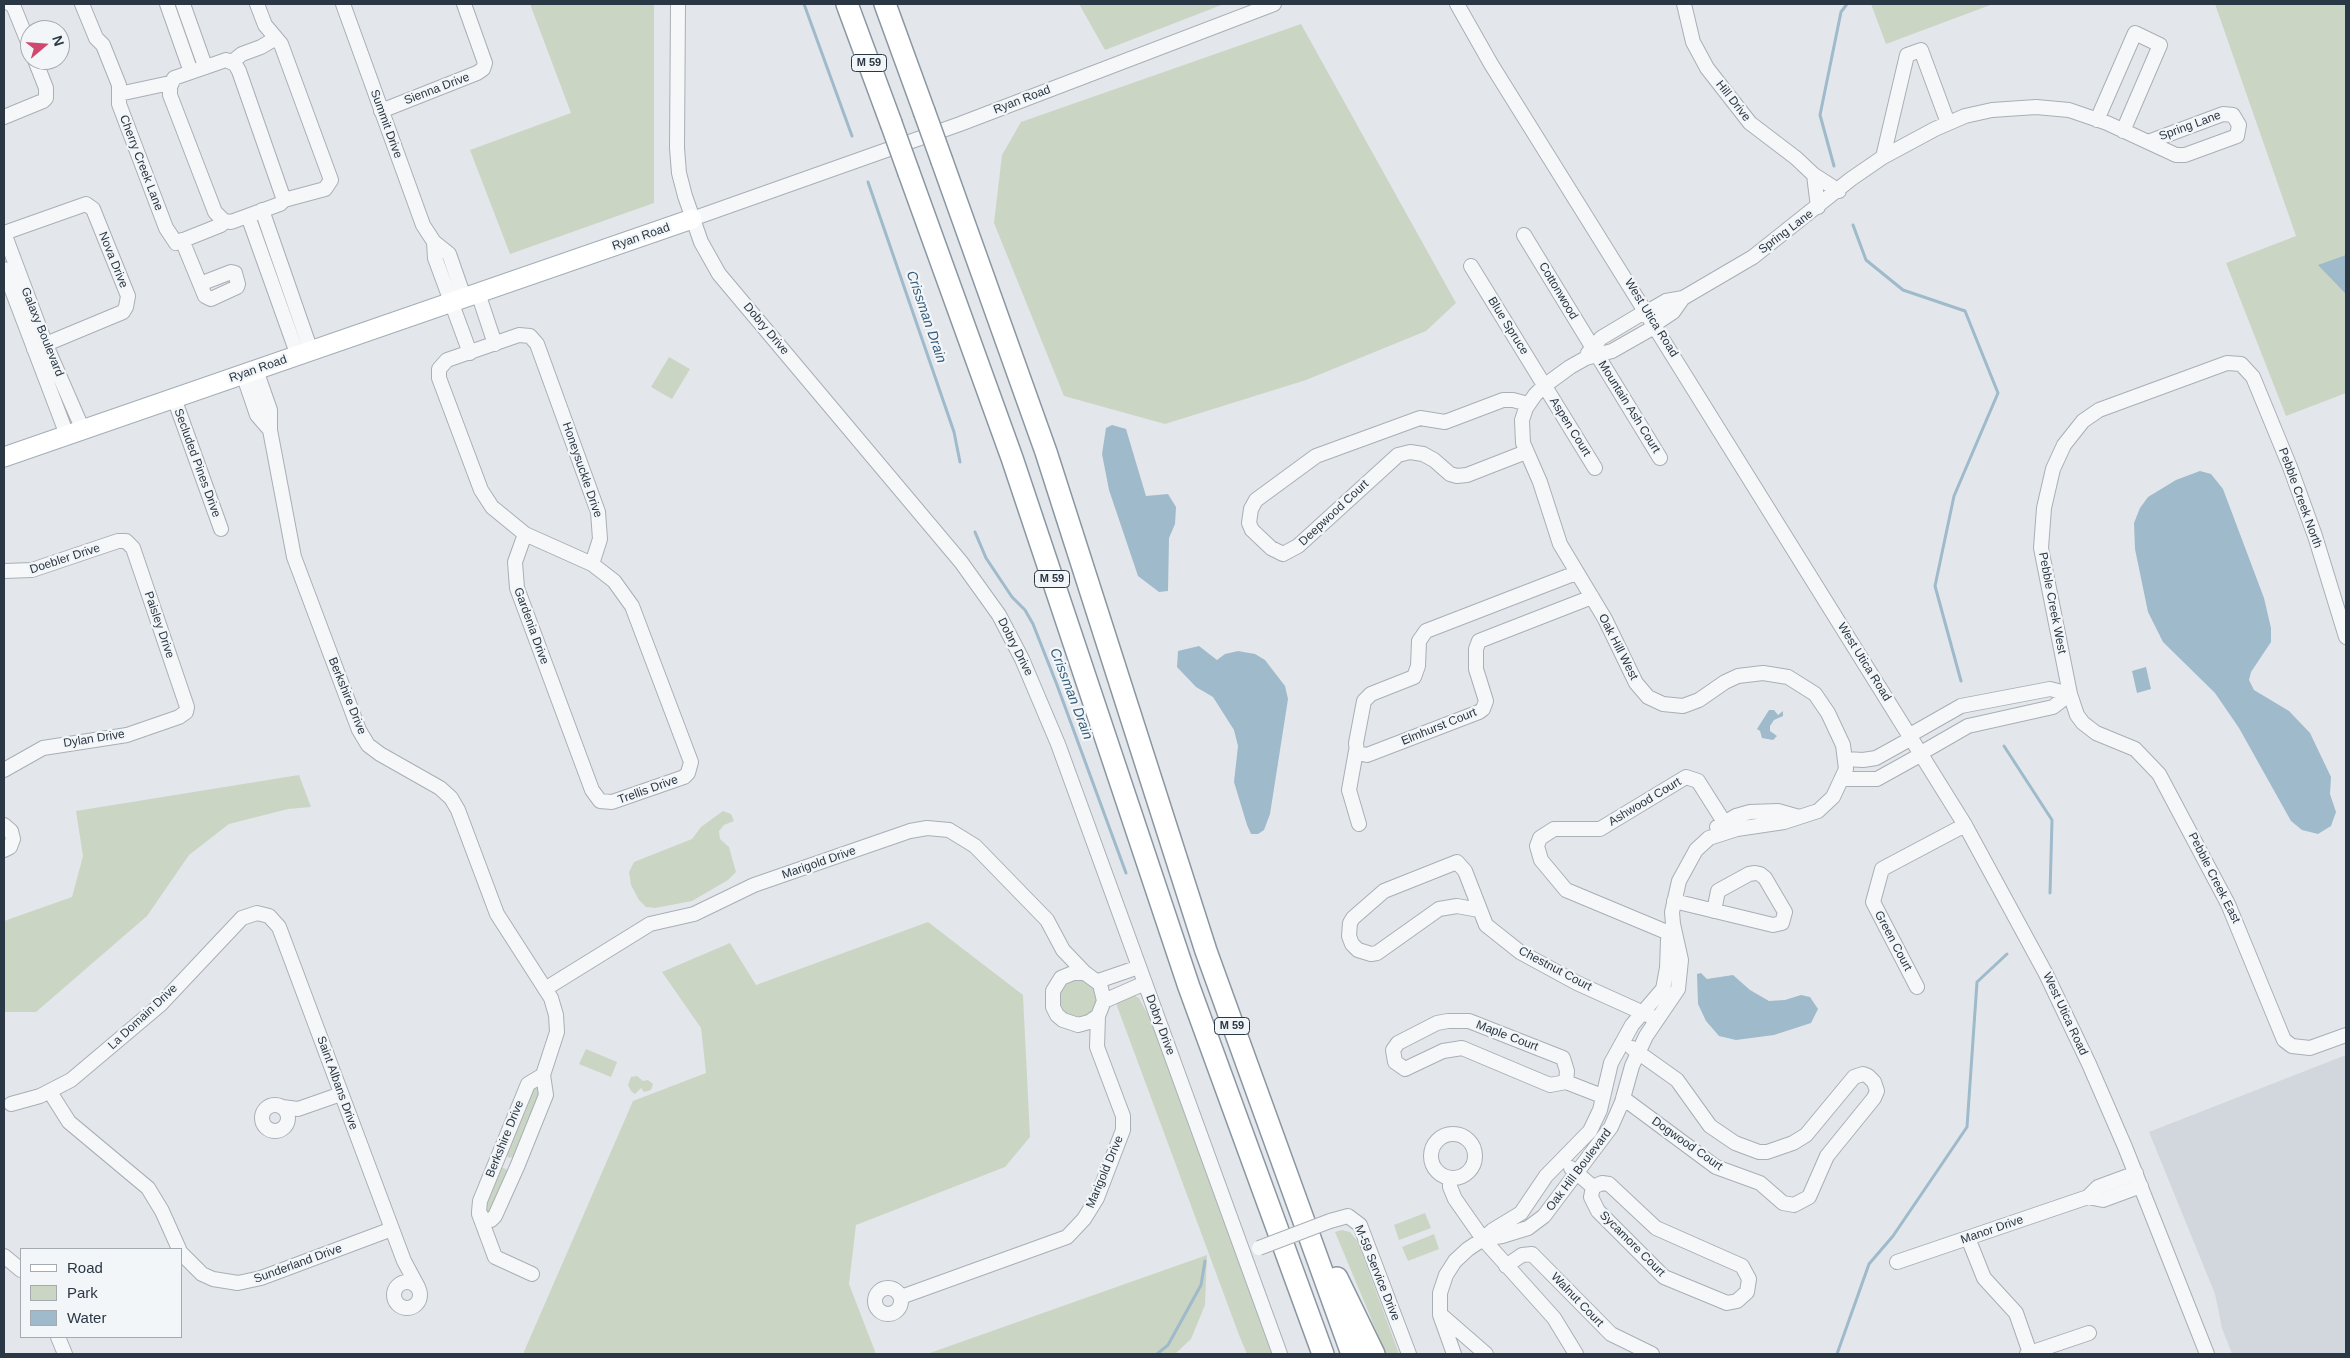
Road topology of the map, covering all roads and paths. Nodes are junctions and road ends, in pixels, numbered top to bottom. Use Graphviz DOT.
graph roads {
  1 [pos="10,4"];
  2 [pos="82,4"];
  3 [pos="167,4"];
  4 [pos="183,4"];
  5 [pos="257,4"];
  6 [pos="342,4"];
  7 [pos="464,4"];
  8 [pos="678,4"];
  9 [pos="848,4"];
  10 [pos="885,4"];
  11 [pos="1274,4"];
  12 [pos="1457,4"];
  13 [pos="1684,4"];
  14 [pos="20,22"];
  15 [pos="276,38"];
  16 [pos="232,62"];
  17 [pos="206,66"];
  18 [pos="39,70"];
  19 [pos="191,72"];
  20 [pos="170,83"];
  21 [pos="119,94"];
  22 [pos="380,111"];
  23 [pos="4,117"];
  24 [pos="2097,120"];
  25 [pos="1948,123"];
  26 [pos="2123,131"];
  27 [pos="2148,142"];
  28 [pos="1883,157"];
  29 [pos="1814,175"];
  30 [pos="1839,190"];
  31 [pos="284,200"];
  32 [pos="1818,207"];
  33 [pos="262,210"];
  34 [pos="248,216"];
  35 [pos="692,219"];
  36 [pos="224,220"];
  37 [pos="4,233"];
  38 [pos="1524,235"];
  39 [pos="182,240"];
  40 [pos="1471,266"];
  41 [pos="4,269"];
  42 [pos="200,284"];
  43 [pos="464,297"];
  44 [pos="1651,318"];
  45 [pos="40,347"];
  46 [pos="483,348"];
  47 [pos="304,353"];
  48 [pos="1592,354"];
  49 [pos="2241,364"];
  50 [pos="249,372"];
  51 [pos="1544,386"];
  52 [pos="174,398"];
  53 [pos="1528,404"];
  54 [pos="75,433"];
  55 [pos="1526,452"];
  56 [pos="4,457"];
  57 [pos="1660,458"];
  58 [pos="1595,468"];
  59 [pos="221,529"];
  60 [pos="525,534"];
  61 [pos="126,541"];
  62 [pos="592,564"];
  63 [pos="4,571"];
  64 [pos="1576,573"];
  65 [pos="1592,597"];
  66 [pos="2346,637"];
  67 [pos="2070,694"];
  68 [pos="186,712"];
  69 [pos="1911,736"];
  70 [pos="1356,751"];
  71 [pos="1921,753"];
  72 [pos="1846,759"];
  73 [pos="4,770"];
  74 [pos="1842,779"];
  75 [pos="600,801"];
  76 [pos="1799,817"];
  77 [pos="1724,822"];
  78 [pos="1359,824"];
  79 [pos="4,825"];
  80 [pos="1965,825"];
  81 [pos="1709,838"];
  82 [pos="4,850"];
  83 [pos="1674,901"];
  84 [pos="1479,910"];
  85 [pos="1714,911"];
  86 [pos="262,914"];
  87 [pos="1671,928"];
  88 [pos="1062,950"];
  89 [pos="1139,967"];
  90 [pos="1085,973"];
  91 [pos="1062,978"];
  92 [pos="1098,981"];
  93 [pos="1145,983"];
  94 [pos="1917,987"];
  95 [pos="545,989"];
  96 [pos="1104,1001"];
  97 [pos="1098,1016"];
  98 [pos="1650,1016"];
  99 [pos="1078,1025"];
  100 [pos="2346,1035"];
  101 [pos="1623,1042"];
  102 [pos="1097,1048"];
  103 [pos="1638,1051"];
  104 [pos="543,1075"];
  105 [pos="1566,1082"];
  106 [pos="50,1092"];
  107 [pos="341,1094"];
  108 [pos="1603,1094"];
  109 [pos="1623,1099"];
  110 [pos="6,1105"];
  111 [pos="282,1107"];
  112 [pos="298,1110"];
  113 [pos="288,1122"];
  114 [pos="1562,1160"];
  115 [pos="1285,1170"];
  116 [pos="2136,1173"];
  117 [pos="1577,1174"];
  118 [pos="1450,1178"];
  119 [pos="2141,1186"];
  120 [pos="1593,1187"];
  121 [pos="2088,1197"];
  122 [pos="478,1212"];
  123 [pos="493,1219"];
  124 [pos="392,1229"];
  125 [pos="487,1237"];
  126 [pos="1968,1238"];
  127 [pos="1483,1240"];
  128 [pos="179,1248"];
  129 [pos="1244,1252"];
  130 [pos="182,1255"];
  131 [pos="4,1256"];
  132 [pos="404,1261"];
  133 [pos="1897,1262"];
  134 [pos="1506,1266"];
  135 [pos="20,1269"];
  136 [pos="532,1274"];
  137 [pos="1296,1277"];
  138 [pos="399,1284"];
  139 [pos="418,1287"];
  140 [pos="901,1297"];
  141 [pos="1440,1314"];
  142 [pos="2089,1332"];
  143 [pos="58,1338"];
  144 [pos="65,1354"];
  145 [pos="1280,1354"];
  146 [pos="1314,1354"];
  147 [pos="1324,1354"];
  148 [pos="1352,1354"];
  149 [pos="1374,1354"];
  150 [pos="1409,1354"];
  151 [pos="1454,1354"];
  152 [pos="1486,1354"];
  153 [pos="1576,1354"];
  154 [pos="1652,1354"];
  155 [pos="2029,1354"];
  156 [pos="2207,1354"];
  1 -- 14 [label="street"];
  2 -- 21 [label="street, Cherry Creek Lane"];
  3 -- 19 [label="street"];
  4 -- 17 [label="street"];
  5 -- 15 [label="street"];
  6 -- 22 [label="street, Summit Drive"];
  7 -- 22 [label="street, Sienna Drive"];
  8 -- 35 [label="street, Dobry Drive"];
  9 -- 137 [label="highway, M 59, bridge"];
  10 -- 115 [label="highway, M 59, bridge"];
  11 -- 35 [label="street, Ryan Road"];
  12 -- 44 [label="street, West Utica Road"];
  13 -- 29 [label="street, Hill Drive"];
  15 -- 16 [label="street"];
  15 -- 31 [label="street"];
  16 -- 17 [label="street"];
  16 -- 31 [label="street"];
  17 -- 19 [label="street"];
  18 -- 23 [label="street"];
  19 -- 20 [label="street"];
  20 -- 21 [label="street"];
  20 -- 36 [label="street"];
  21 -- 39 [label="street, Cherry Creek Lane"];
  22 -- 43 [label="street, Summit Drive"];
  24 -- 25 [label="street, Spring Lane"];
  24 -- 26 [label="street, Spring Lane"];
  24 -- 26 [label="street"];
  25 -- 28 [label="street, Spring Lane"];
  25 -- 28 [label="street"];
  26 -- 27 [label="street, Spring Lane"];
  27 -- 27 [label="street, Spring Lane"];
  28 -- 30 [label="street, Spring Lane"];
  29 -- 30 [label="street, Hill Drive"];
  29 -- 32 [label="street"];
  30 -- 32 [label="street, Spring Lane"];
  31 -- 33 [label="street"];
  32 -- 44 [label="street, Spring Lane"];
  33 -- 34 [label="street"];
  33 -- 47 [label="street"];
  34 -- 36 [label="street"];
  34 -- 47 [label="street"];
  35 -- 43 [label="main road, Ryan Road"];
  35 -- 89 [label="street, Dobry Drive"];
  36 -- 39 [label="street"];
  37 -- 45 [label="street, Galaxy Boulevard"];
  37 -- 45 [label="street, Nova Drive"];
  38 -- 48 [label="street, Cottonwood"];
  39 -- 42 [label="street"];
  40 -- 51 [label="street, Blue Spruce"];
  41 -- 45 [label="street, Galaxy Boulevard"];
  43 -- 46 [label="street"];
  43 -- 46 [label="street"];
  43 -- 47 [label="main road, Ryan Road"];
  44 -- 48 [label="street"];
  44 -- 69 [label="street, West Utica Road"];
  45 -- 54 [label="street, Galaxy Boulevard"];
  46 -- 60 [label="street"];
  46 -- 62 [label="street, Honeysuckle Drive"];
  47 -- 50 [label="main road, Ryan Road"];
  48 -- 51 [label="street"];
  48 -- 57 [label="street, Mountain Ash Court"];
  49 -- 66 [label="street, Pebble Creek North"];
  49 -- 67 [label="street, Pebble Creek West"];
  50 -- 52 [label="main road, Ryan Road"];
  50 -- 95 [label="street, Berkshire Drive"];
  51 -- 53 [label="street"];
  51 -- 58 [label="street, Aspen Court"];
  52 -- 54 [label="main road, Ryan Road"];
  52 -- 59 [label="street, Secluded Pines Drive"];
  53 -- 55 [label="street, Oak Hill West"];
  53 -- 55 [label="street, Deepwood Court"];
  54 -- 56 [label="main road, Ryan Road"];
  55 -- 64 [label="street, Oak Hill West"];
  60 -- 62 [label="street"];
  60 -- 75 [label="street, Gardenia Drive"];
  61 -- 63 [label="street, Doebler Drive"];
  61 -- 68 [label="street, Paisley Drive"];
  62 -- 75 [label="street, Trellis Drive"];
  64 -- 65 [label="street, Oak Hill West"];
  64 -- 70 [label="street"];
  65 -- 70 [label="street, Elmhurst Court"];
  65 -- 72 [label="street, Oak Hill West"];
  67 -- 69 [label="street"];
  67 -- 71 [label="street"];
  67 -- 100 [label="street, Pebble Creek East"];
  68 -- 73 [label="street, Dylan Drive"];
  69 -- 71 [label="street, West Utica Road"];
  69 -- 72 [label="street"];
  70 -- 78 [label="street"];
  71 -- 74 [label="street"];
  71 -- 80 [label="street, West Utica Road"];
  72 -- 74 [label="street"];
  74 -- 76 [label="street"];
  76 -- 77 [label="street, Oak Hill Boulevard"];
  76 -- 81 [label="street"];
  77 -- 81 [label="street, Oak Hill Boulevard"];
  77 -- 87 [label="street, Ashwood Court"];
  79 -- 82 [label="street"];
  80 -- 94 [label="street, Green Court"];
  80 -- 116 [label="street, West Utica Road"];
  81 -- 83 [label="street, Oak Hill Boulevard"];
  83 -- 85 [label="street"];
  83 -- 87 [label="street, Oak Hill Boulevard"];
  84 -- 84 [label="street, Chestnut Court"];
  84 -- 98 [label="street, Chestnut Court"];
  85 -- 85 [label="street"];
  86 -- 106 [label="street, La Domain Drive"];
  86 -- 107 [label="street, Saint Albans Drive"];
  87 -- 98 [label="street, Oak Hill Boulevard"];
  88 -- 90 [label="street, Marigold Drive"];
  88 -- 91 [label="street, Marigold Drive"];
  88 -- 95 [label="street, Marigold Drive"];
  89 -- 92 [label="street"];
  89 -- 93 [label="street, Dobry Drive"];
  90 -- 91 [label="street"];
  90 -- 92 [label="street, Marigold Drive"];
  91 -- 99 [label="street, Marigold Drive"];
  92 -- 96 [label="street"];
  93 -- 96 [label="street"];
  93 -- 129 [label="street, Dobry Drive"];
  95 -- 104 [label="street, Berkshire Drive"];
  96 -- 97 [label="street, Marigold Drive"];
  97 -- 99 [label="street"];
  97 -- 102 [label="street, Marigold Drive"];
  98 -- 101 [label="street, Oak Hill Boulevard"];
  98 -- 103 [label="street, Oak Hill Boulevard"];
  99 -- 102 [label="street, Marigold Drive"];
  101 -- 103 [label="street"];
  101 -- 108 [label="street, Oak Hill Boulevard"];
  102 -- 140 [label="street, Marigold Drive"];
  103 -- 109 [label="street, Oak Hill Boulevard"];
  103 -- 109 [label="street, Dogwood Court"];
  104 -- 122 [label="street, Berkshire Drive"];
  104 -- 123 [label="street, Berkshire Drive"];
  105 -- 105 [label="street, Maple Court"];
  105 -- 108 [label="street, Maple Court"];
  106 -- 110 [label="street, La Domain Drive"];
  106 -- 128 [label="street"];
  107 -- 112 [label="street"];
  107 -- 124 [label="street, Saint Albans Drive"];
  108 -- 109 [label="street, Maple Court"];
  108 -- 114 [label="street, Oak Hill Boulevard"];
  109 -- 117 [label="street, Oak Hill Boulevard"];
  111 -- 112 [label="street"];
  111 -- 113 [label="street"];
  111 -- 113 [label="street"];
  112 -- 113 [label="street"];
  114 -- 117 [label="street"];
  114 -- 127 [label="street, Oak Hill Boulevard"];
  115 -- 148 [label="highway, M 59"];
  115 -- 149 [label="highway"];
  116 -- 119 [label="street, West Utica Road"];
  116 -- 121 [label="street, Manor Drive"];
  117 -- 120 [label="street"];
  117 -- 127 [label="street, Oak Hill Boulevard"];
  118 -- 127 [label="street"];
  119 -- 121 [label="street, Manor Drive"];
  119 -- 156 [label="street, West Utica Road"];
  120 -- 120 [label="street, Sycamore Court"];
  121 -- 126 [label="street, Manor Drive"];
  122 -- 123 [label="street"];
  122 -- 125 [label="street"];
  123 -- 125 [label="street, Berkshire Drive"];
  124 -- 130 [label="street, Sunderland Drive"];
  124 -- 132 [label="street, Saint Albans Drive"];
  125 -- 136 [label="street"];
  126 -- 133 [label="street, Manor Drive"];
  126 -- 155 [label="street"];
  127 -- 134 [label="street"];
  127 -- 141 [label="street, Oak Hill Boulevard"];
  129 -- 145 [label="street, Dobry Drive"];
  129 -- 150 [label="street, M-59 Service Drive, bridge"];
  131 -- 135 [label="street"];
  132 -- 138 [label="street"];
  132 -- 139 [label="street, Saint Albans Drive"];
  134 -- 153 [label="street"];
  134 -- 154 [label="street, Walnut Court"];
  137 -- 146 [label="highway"];
  137 -- 147 [label="highway, M 59"];
  138 -- 139 [label="street"];
  138 -- 139 [label="street"];
  141 -- 151 [label="street, Oak Hill Boulevard"];
  141 -- 152 [label="street"];
  142 -- 155 [label="street"];
  143 -- 144 [label="street"];
}
